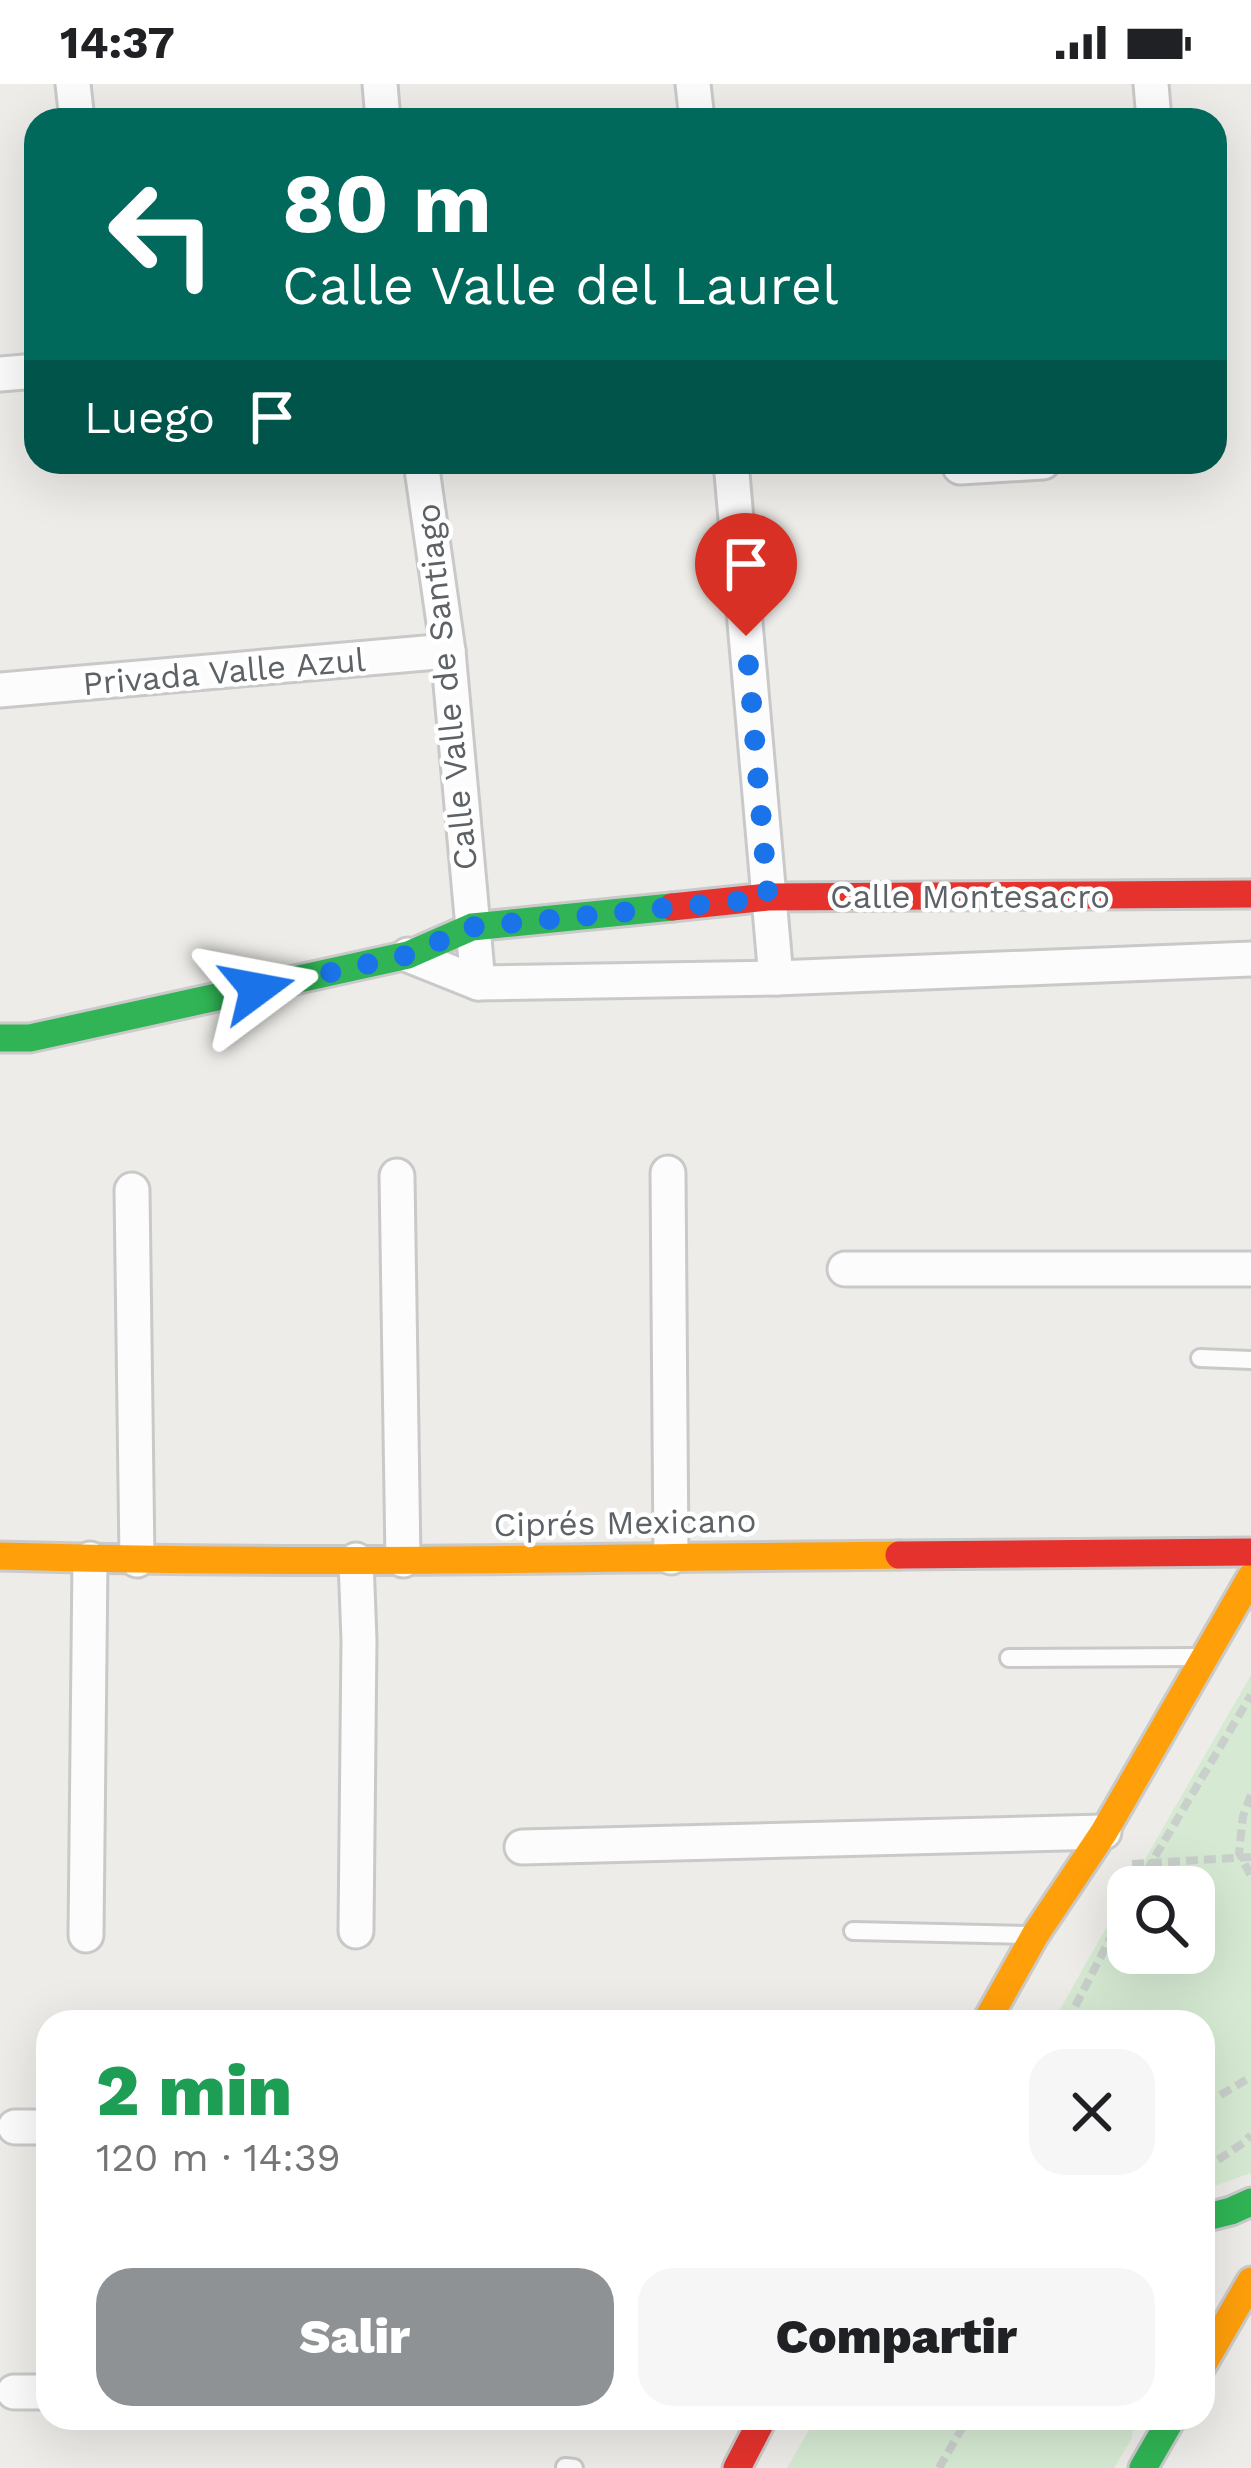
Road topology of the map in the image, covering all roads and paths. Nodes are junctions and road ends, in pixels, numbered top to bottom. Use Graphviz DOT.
graph roads {
  1 [pos="423,474"];
  2 [pos="732,474"];
  3 [pos="448,651"];
  4 [pos="0,690"];
  5 [pos="1251,894"];
  6 [pos="768,898"];
  7 [pos="472,927"];
  8 [pos="408,955"];
  9 [pos="1251,958"];
  10 [pos="776,977"];
  11 [pos="478,983"];
  12 [pos="0,1038"];
  13 [pos="668,1173"];
  14 [pos="397,1176"];
  15 [pos="132,1190"];
  16 [pos="845,1269"];
  17 [pos="1251,1269"];
  18 [pos="1200,1358"];
  19 [pos="1251,1360"];
  20 [pos="1251,1552"];
  21 [pos="0,1556"];
  22 [pos="670,1557"];
  23 [pos="90,1559"];
  24 [pos="137,1560"];
  25 [pos="356,1560"];
  26 [pos="403,1560"];
  27 [pos="1251,1577"];
  28 [pos="1203,1657"];
  29 [pos="1009,1658"];
  30 [pos="1251,1695"];
  31 [pos="1251,1795"];
  32 [pos="1103,1832"];
  33 [pos="522,1847"];
  34 [pos="1246,1857"];
  35 [pos="1150,1863"];
  36 [pos="1082,1865"];
  37 [pos="1148,1866"];
  38 [pos="1251,1876"];
  39 [pos="356,1931"];
  40 [pos="853,1931"];
  41 [pos="1035,1935"];
  42 [pos="86,1936"];
  43 [pos="1107,1945"];
  44 [pos="1006,1988"];
  45 [pos="993,2010"];
  46 [pos="1007,2010"];
  47 [pos="1073,2010"];
  48 [pos="1251,2077"];
  49 [pos="1215,2097"];
  50 [pos="1251,2135"];
  51 [pos="1215,2162"];
  52 [pos="1251,2202"];
  53 [pos="1215,2215"];
  54 [pos="1251,2281"];
  55 [pos="1215,2343"];
  56 [pos="14,2392"];
  57 [pos="36,2392"];
  58 [pos="757,2430"];
  59 [pos="961,2430"];
  60 [pos="1153,2430"];
  61 [pos="1165,2430"];
  62 [pos="1148,2460"];
  63 [pos="565,2468"];
  64 [pos="574,2468"];
  65 [pos="737,2468"];
  66 [pos="939,2468"];
  1 -- 3 [label="street, Calle Valle de Santiago"];
  2 -- 6 [label="street"];
  3 -- 4 [label="street, Privada Valle Azul"];
  3 -- 7 [label="street, Calle Valle de Santiago"];
  5 -- 6 [label="street, Calle Montesacro"];
  6 -- 7 [label="street, Calle Montesacro"];
  6 -- 10 [label="street"];
  7 -- 8 [label="street, Calle Montesacro"];
  7 -- 11 [label="street, Calle Valle de Santiago"];
  8 -- 11 [label="street, Calle Montesacro"];
  8 -- 12 [label="street, Calle Montesacro"];
  9 -- 10 [label="street, Calle Montesacro"];
  10 -- 11 [label="street, Calle Montesacro"];
  13 -- 22 [label="street"];
  14 -- 26 [label="street"];
  15 -- 24 [label="street"];
  16 -- 17 [label="street"];
  18 -- 19 [label="lane"];
  20 -- 22 [label="street, Ciprés Mexicano"];
  21 -- 23 [label="street, Ciprés Mexicano"];
  22 -- 26 [label="street, Ciprés Mexicano"];
  23 -- 24 [label="street, Ciprés Mexicano"];
  23 -- 42 [label="street"];
  24 -- 25 [label="street, Ciprés Mexicano"];
  25 -- 26 [label="street, Ciprés Mexicano"];
  25 -- 39 [label="street"];
  27 -- 28 [label="street"];
  28 -- 29 [label="lane"];
  28 -- 32 [label="street"];
  30 -- 35 [label="path"];
  31 -- 34 [label="path"];
  32 -- 33 [label="street"];
  32 -- 36 [label="street"];
  34 -- 35 [label="path"];
  34 -- 38 [label="path"];
  35 -- 36 [label="path"];
  35 -- 37 [label="path"];
  36 -- 41 [label="street"];
  40 -- 41 [label="lane"];
  41 -- 44 [label="street"];
  43 -- 47 [label="path"];
  44 -- 45 [label="street"];
  44 -- 46 [label="street"];
  48 -- 49 [label="path"];
  50 -- 51 [label="path"];
  52 -- 53 [label="street"];
  54 -- 55 [label="street"];
  56 -- 57 [label="street"];
  58 -- 65 [label="street"];
  59 -- 66 [label="path"];
  60 -- 62 [label="street"];
  61 -- 62 [label="street"];
  63 -- 64 [label="lane"];
}
